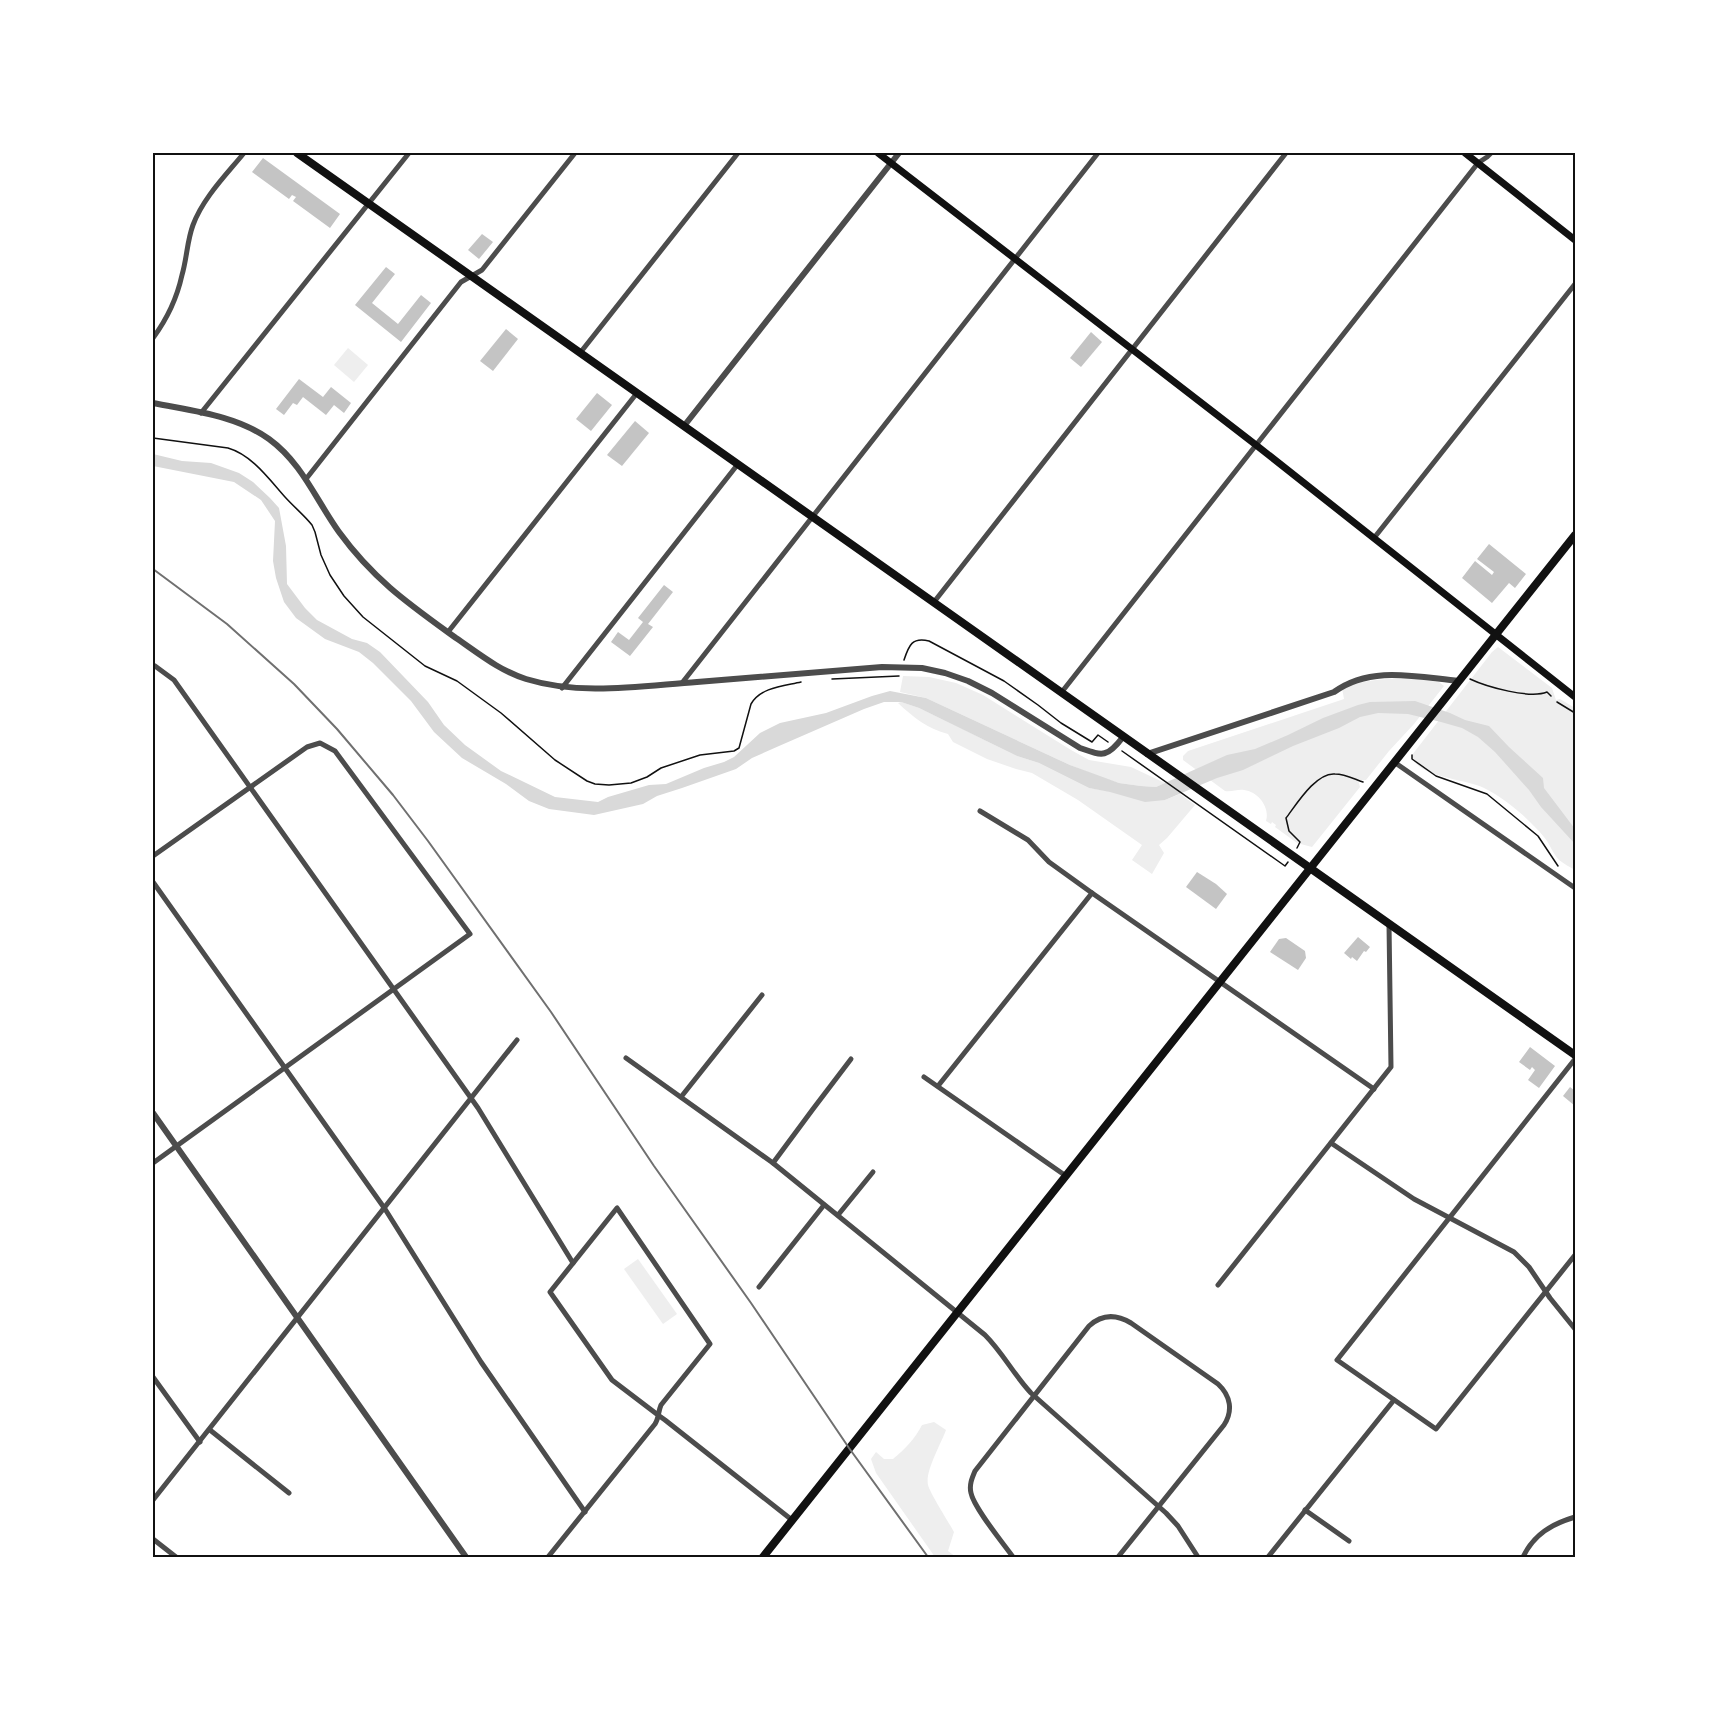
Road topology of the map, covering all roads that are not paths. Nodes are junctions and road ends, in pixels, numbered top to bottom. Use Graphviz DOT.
graph roads {
  1 [pos="244,153"];
  2 [pos="297,153"];
  3 [pos="409,153"];
  4 [pos="575,153"];
  5 [pos="738,153"];
  6 [pos="878,153"];
  7 [pos="899,153"];
  8 [pos="1098,153"];
  9 [pos="1286,153"];
  10 [pos="1466,153"];
  11 [pos="1491,153"];
  12 [pos="1478,159"];
  13 [pos="891,163"];
  14 [pos="369,204"];
  15 [pos="1575,240"];
  16 [pos="1016,258"];
  17 [pos="471,276"];
  18 [pos="1575,284"];
  19 [pos="153,338"];
  20 [pos="1132,349"];
  21 [pos="580,352"];
  22 [pos="637,393"];
  23 [pos="153,403"];
  24 [pos="201,413"];
  25 [pos="684,426"];
  26 [pos="1256,445"];
  27 [pos="738,464"];
  28 [pos="306,478"];
  29 [pos="813,516"];
  30 [pos="1374,538"];
  31 [pos="1574,539"];
  32 [pos="934,602"];
  33 [pos="448,632"];
  34 [pos="1496,635"];
  35 [pos="155,666"];
  36 [pos="1459,681"];
  37 [pos="682,683"];
  38 [pos="562,688"];
  39 [pos="1062,693"];
  40 [pos="1575,696"];
  41 [pos="1123,737"];
  42 [pos="1147,754"];
  43 [pos="1397,764"];
  44 [pos="250,786"];
  45 [pos="980,812"];
  46 [pos="153,856"];
  47 [pos="1310,869"];
  48 [pos="153,882"];
  49 [pos="1575,888"];
  50 [pos="1092,893"];
  51 [pos="1389,924"];
  52 [pos="1220,982"];
  53 [pos="393,989"];
  54 [pos="762,995"];
  55 [pos="517,1040"];
  56 [pos="1575,1057"];
  57 [pos="626,1058"];
  58 [pos="851,1059"];
  59 [pos="285,1067"];
  60 [pos="924,1077"];
  61 [pos="938,1086"];
  62 [pos="1374,1089"];
  63 [pos="681,1097"];
  64 [pos="472,1100"];
  65 [pos="153,1113"];
  66 [pos="1331,1143"];
  67 [pos="176,1146"];
  68 [pos="153,1163"];
  69 [pos="773,1163"];
  70 [pos="873,1172"];
  71 [pos="1066,1176"];
  72 [pos="824,1205"];
  73 [pos="385,1209"];
  74 [pos="838,1215"];
  75 [pos="1449,1217"];
  76 [pos="1575,1255"];
  77 [pos="573,1263"];
  78 [pos="1218,1285"];
  79 [pos="759,1287"];
  80 [pos="1546,1291"];
  81 [pos="957,1312"];
  82 [pos="298,1318"];
  83 [pos="1575,1329"];
  84 [pos="153,1377"];
  85 [pos="1034,1395"];
  86 [pos="1394,1400"];
  87 [pos="658,1415"];
  88 [pos="210,1430"];
  89 [pos="200,1442"];
  90 [pos="289,1493"];
  91 [pos="153,1500"];
  92 [pos="1159,1506"];
  93 [pos="1305,1510"];
  94 [pos="585,1512"];
  95 [pos="1575,1517"];
  96 [pos="792,1520"];
  97 [pos="153,1539"];
  98 [pos="1349,1541"];
  99 [pos="176,1557"];
  100 [pos="466,1557"];
  101 [pos="548,1557"];
  102 [pos="763,1557"];
  103 [pos="1013,1557"];
  104 [pos="1118,1557"];
  105 [pos="1198,1557"];
  106 [pos="1268,1557"];
  107 [pos="1523,1557"];
  1 -- 19 [label="street"];
  2 -- 14 [label="main road"];
  3 -- 14 [label="street"];
  4 -- 17 [label="street"];
  5 -- 21 [label="street"];
  6 -- 13 [label="main road"];
  7 -- 13 [label="street"];
  8 -- 16 [label="street"];
  9 -- 20 [label="street"];
  10 -- 12 [label="main road"];
  11 -- 12 [label="street"];
  12 -- 15 [label="main road"];
  12 -- 26 [label="street"];
  13 -- 16 [label="main road"];
  13 -- 25 [label="street"];
  14 -- 17 [label="main road"];
  14 -- 24 [label="street"];
  16 -- 20 [label="main road"];
  16 -- 29 [label="street"];
  17 -- 21 [label="main road"];
  17 -- 28 [label="street"];
  18 -- 30 [label="street"];
  20 -- 26 [label="main road"];
  20 -- 32 [label="street"];
  21 -- 22 [label="main road"];
  22 -- 25 [label="main road"];
  22 -- 33 [label="street"];
  23 -- 24 [label="street"];
  24 -- 28 [label="street"];
  25 -- 27 [label="main road"];
  26 -- 30 [label="main road"];
  26 -- 39 [label="street"];
  27 -- 29 [label="main road"];
  27 -- 38 [label="street"];
  28 -- 33 [label="street"];
  29 -- 32 [label="main road"];
  29 -- 37 [label="street"];
  30 -- 34 [label="main road"];
  31 -- 34 [label="main road"];
  32 -- 39 [label="main road"];
  33 -- 38 [label="street"];
  34 -- 36 [label="main road"];
  34 -- 40 [label="main road"];
  35 -- 44 [label="street"];
  36 -- 42 [label="street"];
  36 -- 43 [label="main road"];
  37 -- 38 [label="street"];
  37 -- 41 [label="street"];
  39 -- 41 [label="main road"];
  41 -- 42 [label="main road"];
  42 -- 47 [label="main road"];
  43 -- 47 [label="main road"];
  43 -- 49 [label="street"];
  44 -- 46 [label="street"];
  44 -- 53 [label="street"];
  44 -- 53 [label="street"];
  45 -- 50 [label="street"];
  47 -- 51 [label="main road"];
  47 -- 52 [label="main road"];
  48 -- 59 [label="street"];
  50 -- 52 [label="street"];
  50 -- 61 [label="street"];
  51 -- 56 [label="main road"];
  51 -- 62 [label="street"];
  52 -- 62 [label="street"];
  52 -- 71 [label="main road"];
  53 -- 59 [label="street"];
  53 -- 64 [label="street"];
  54 -- 63 [label="street"];
  55 -- 64 [label="street"];
  56 -- 75 [label="street"];
  57 -- 63 [label="street"];
  58 -- 69 [label="street"];
  59 -- 67 [label="street"];
  59 -- 73 [label="street"];
  60 -- 61 [label="street"];
  61 -- 71 [label="street"];
  62 -- 66 [label="street"];
  63 -- 69 [label="street"];
  64 -- 73 [label="street"];
  64 -- 77 [label="street"];
  65 -- 67 [label="street"];
  66 -- 75 [label="street"];
  66 -- 78 [label="street"];
  67 -- 68 [label="street"];
  67 -- 82 [label="street"];
  69 -- 72 [label="street"];
  70 -- 74 [label="street"];
  71 -- 81 [label="main road"];
  72 -- 74 [label="street"];
  72 -- 79 [label="street"];
  73 -- 82 [label="street"];
  73 -- 94 [label="street"];
  74 -- 81 [label="street"];
  75 -- 80 [label="street"];
  75 -- 86 [label="street"];
  76 -- 80 [label="street"];
  77 -- 87 [label="street"];
  77 -- 87 [label="street"];
  80 -- 83 [label="street"];
  80 -- 86 [label="street"];
  81 -- 85 [label="street"];
  81 -- 96 [label="main road"];
  82 -- 88 [label="street"];
  82 -- 100 [label="street"];
  84 -- 89 [label="street"];
  85 -- 92 [label="street"];
  85 -- 92 [label="street"];
  85 -- 103 [label="street"];
  86 -- 93 [label="street"];
  87 -- 94 [label="street"];
  87 -- 96 [label="street"];
  88 -- 89 [label="street"];
  88 -- 90 [label="street"];
  89 -- 91 [label="street"];
  92 -- 104 [label="street"];
  92 -- 105 [label="street"];
  93 -- 98 [label="street"];
  93 -- 106 [label="street"];
  94 -- 101 [label="street"];
  95 -- 107 [label="street"];
  96 -- 102 [label="main road"];
  97 -- 99 [label="street"];
}
